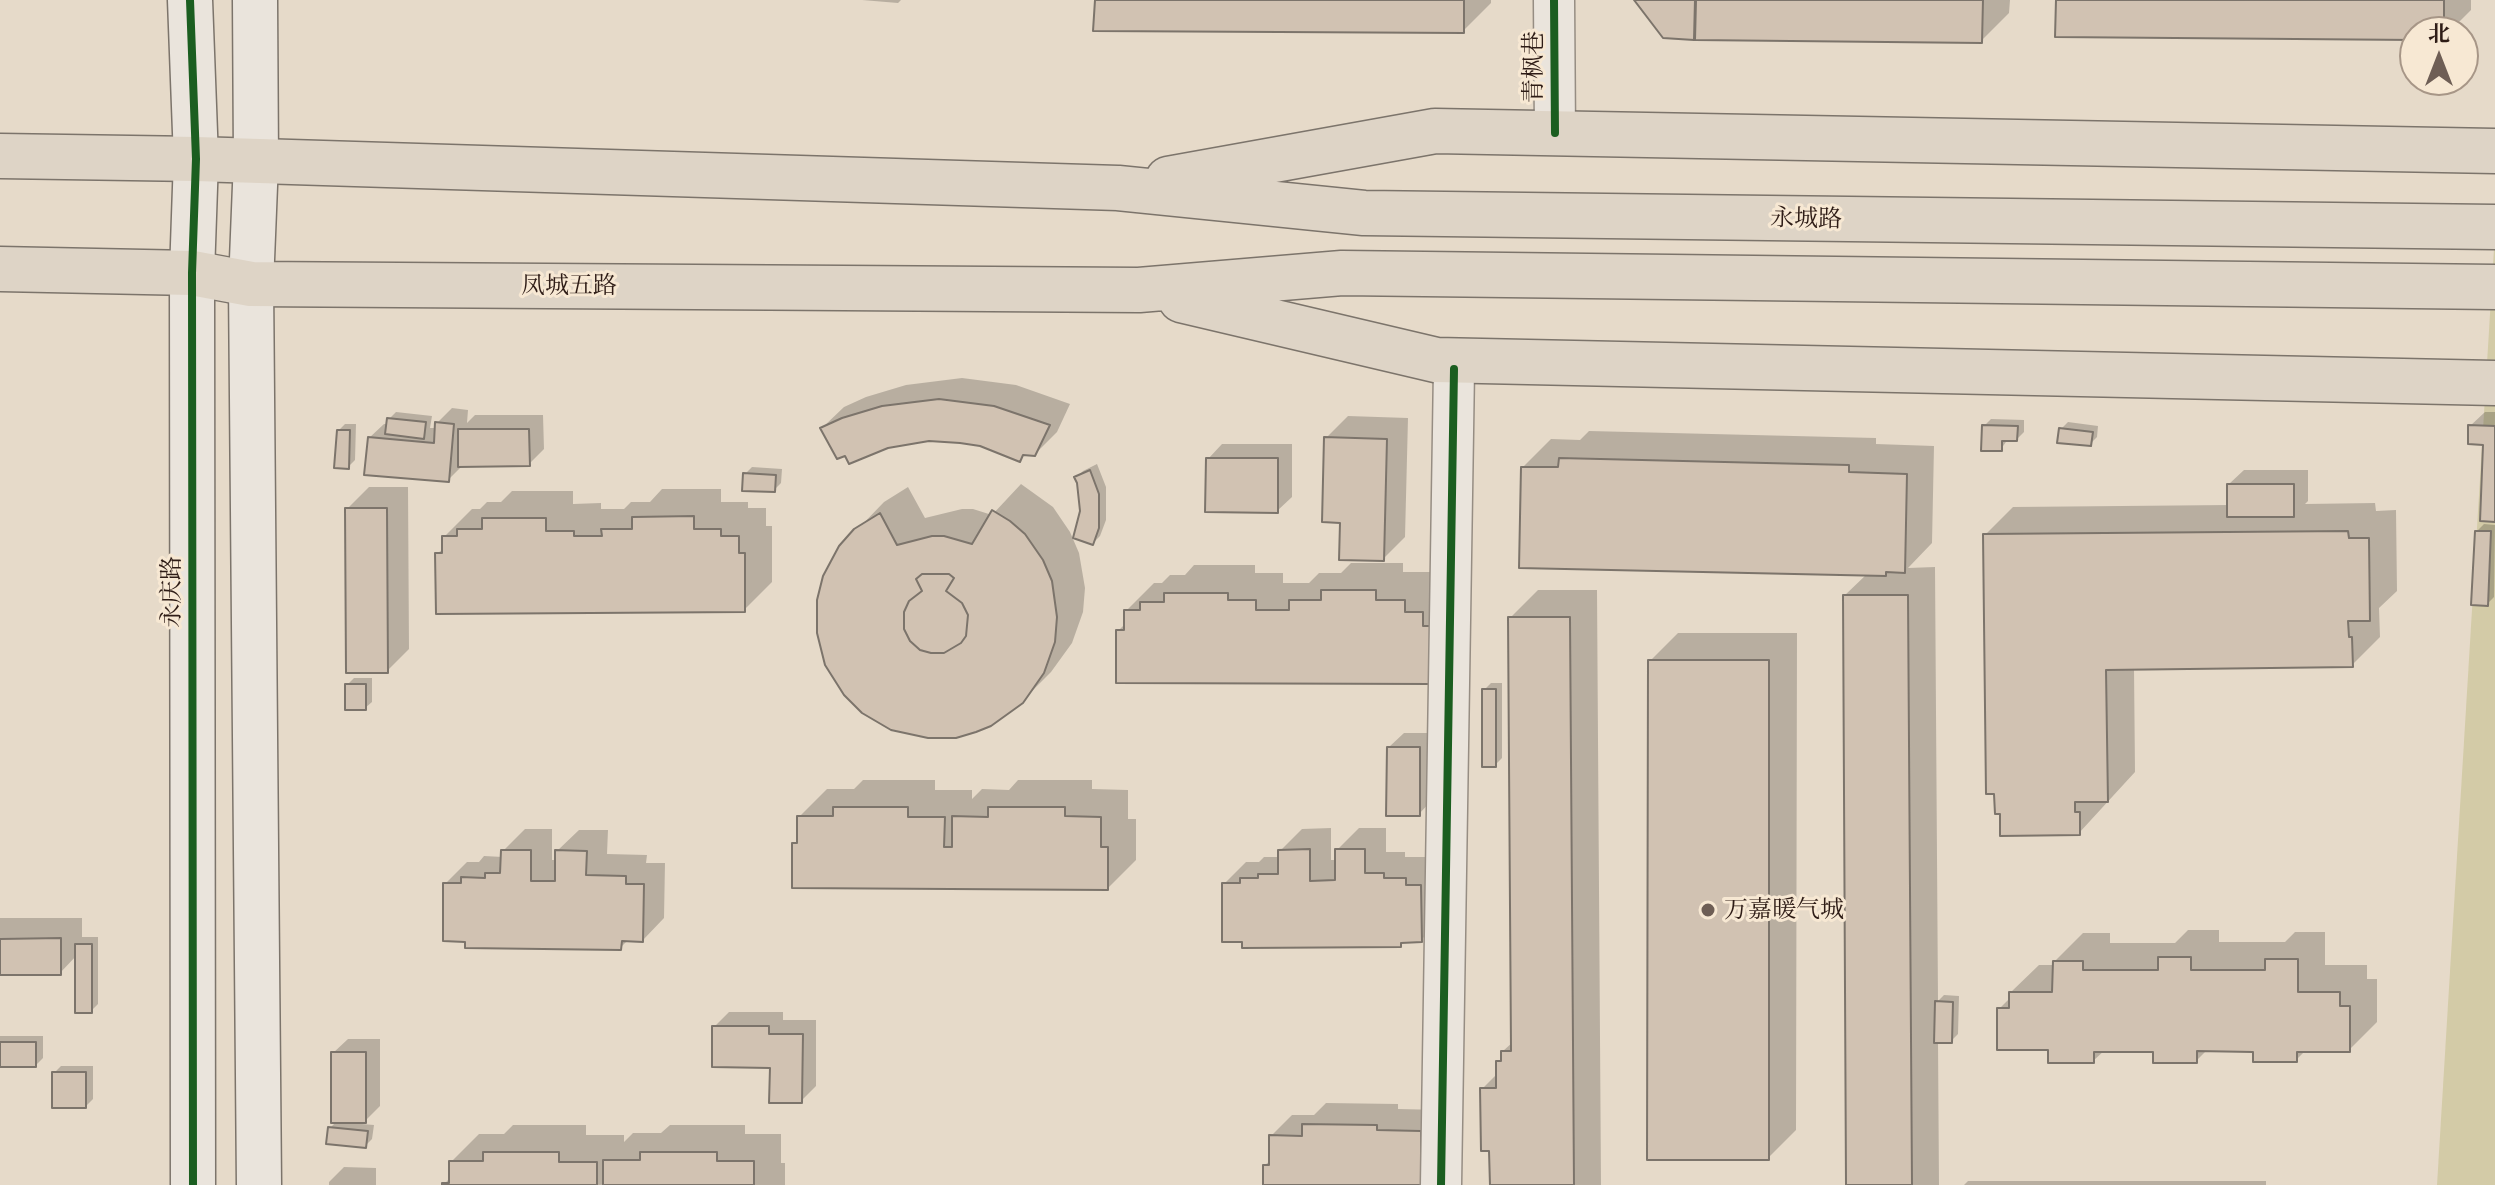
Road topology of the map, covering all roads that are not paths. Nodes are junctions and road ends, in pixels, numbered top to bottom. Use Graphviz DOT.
graph roads {
  1 [pos="190,0"];
  2 [pos="255,0"];
  3 [pos="1554,0"];
  4 [pos="1555,133"];
  5 [pos="2495,151"];
  6 [pos="0,156"];
  7 [pos="196,159"];
  8 [pos="256,161"];
  9 [pos="1118,188"];
  10 [pos="2495,227"];
  11 [pos="0,269"];
  12 [pos="192,273"];
  13 [pos="251,284"];
  14 [pos="2495,287"];
  15 [pos="1139,290"];
  16 [pos="1454,369"];
  17 [pos="2495,383"];
  18 [pos="193,1185"];
  19 [pos="259,1185"];
  20 [pos="1441,1185"];
  1 -- 7 [label="street, 永庆路"];
  2 -- 8 [label="street"];
  3 -- 4 [label="street, 青枫巷"];
  4 -- 5 [label="main road"];
  4 -- 9 [label="main road"];
  6 -- 7 [label="main road"];
  7 -- 8 [label="main road"];
  7 -- 12 [label="street, 永庆路"];
  8 -- 9 [label="main road"];
  8 -- 13 [label="street"];
  9 -- 10 [label="main road, 永城路"];
  11 -- 12 [label="main road, 凤城五路"];
  12 -- 13 [label="main road, 凤城五路"];
  12 -- 18 [label="street, 永庆路"];
  13 -- 15 [label="main road, 凤城五路"];
  13 -- 19 [label="street"];
  14 -- 15 [label="main road"];
  15 -- 17 [label="main road"];
  16 -- 20 [label="street"];
}
